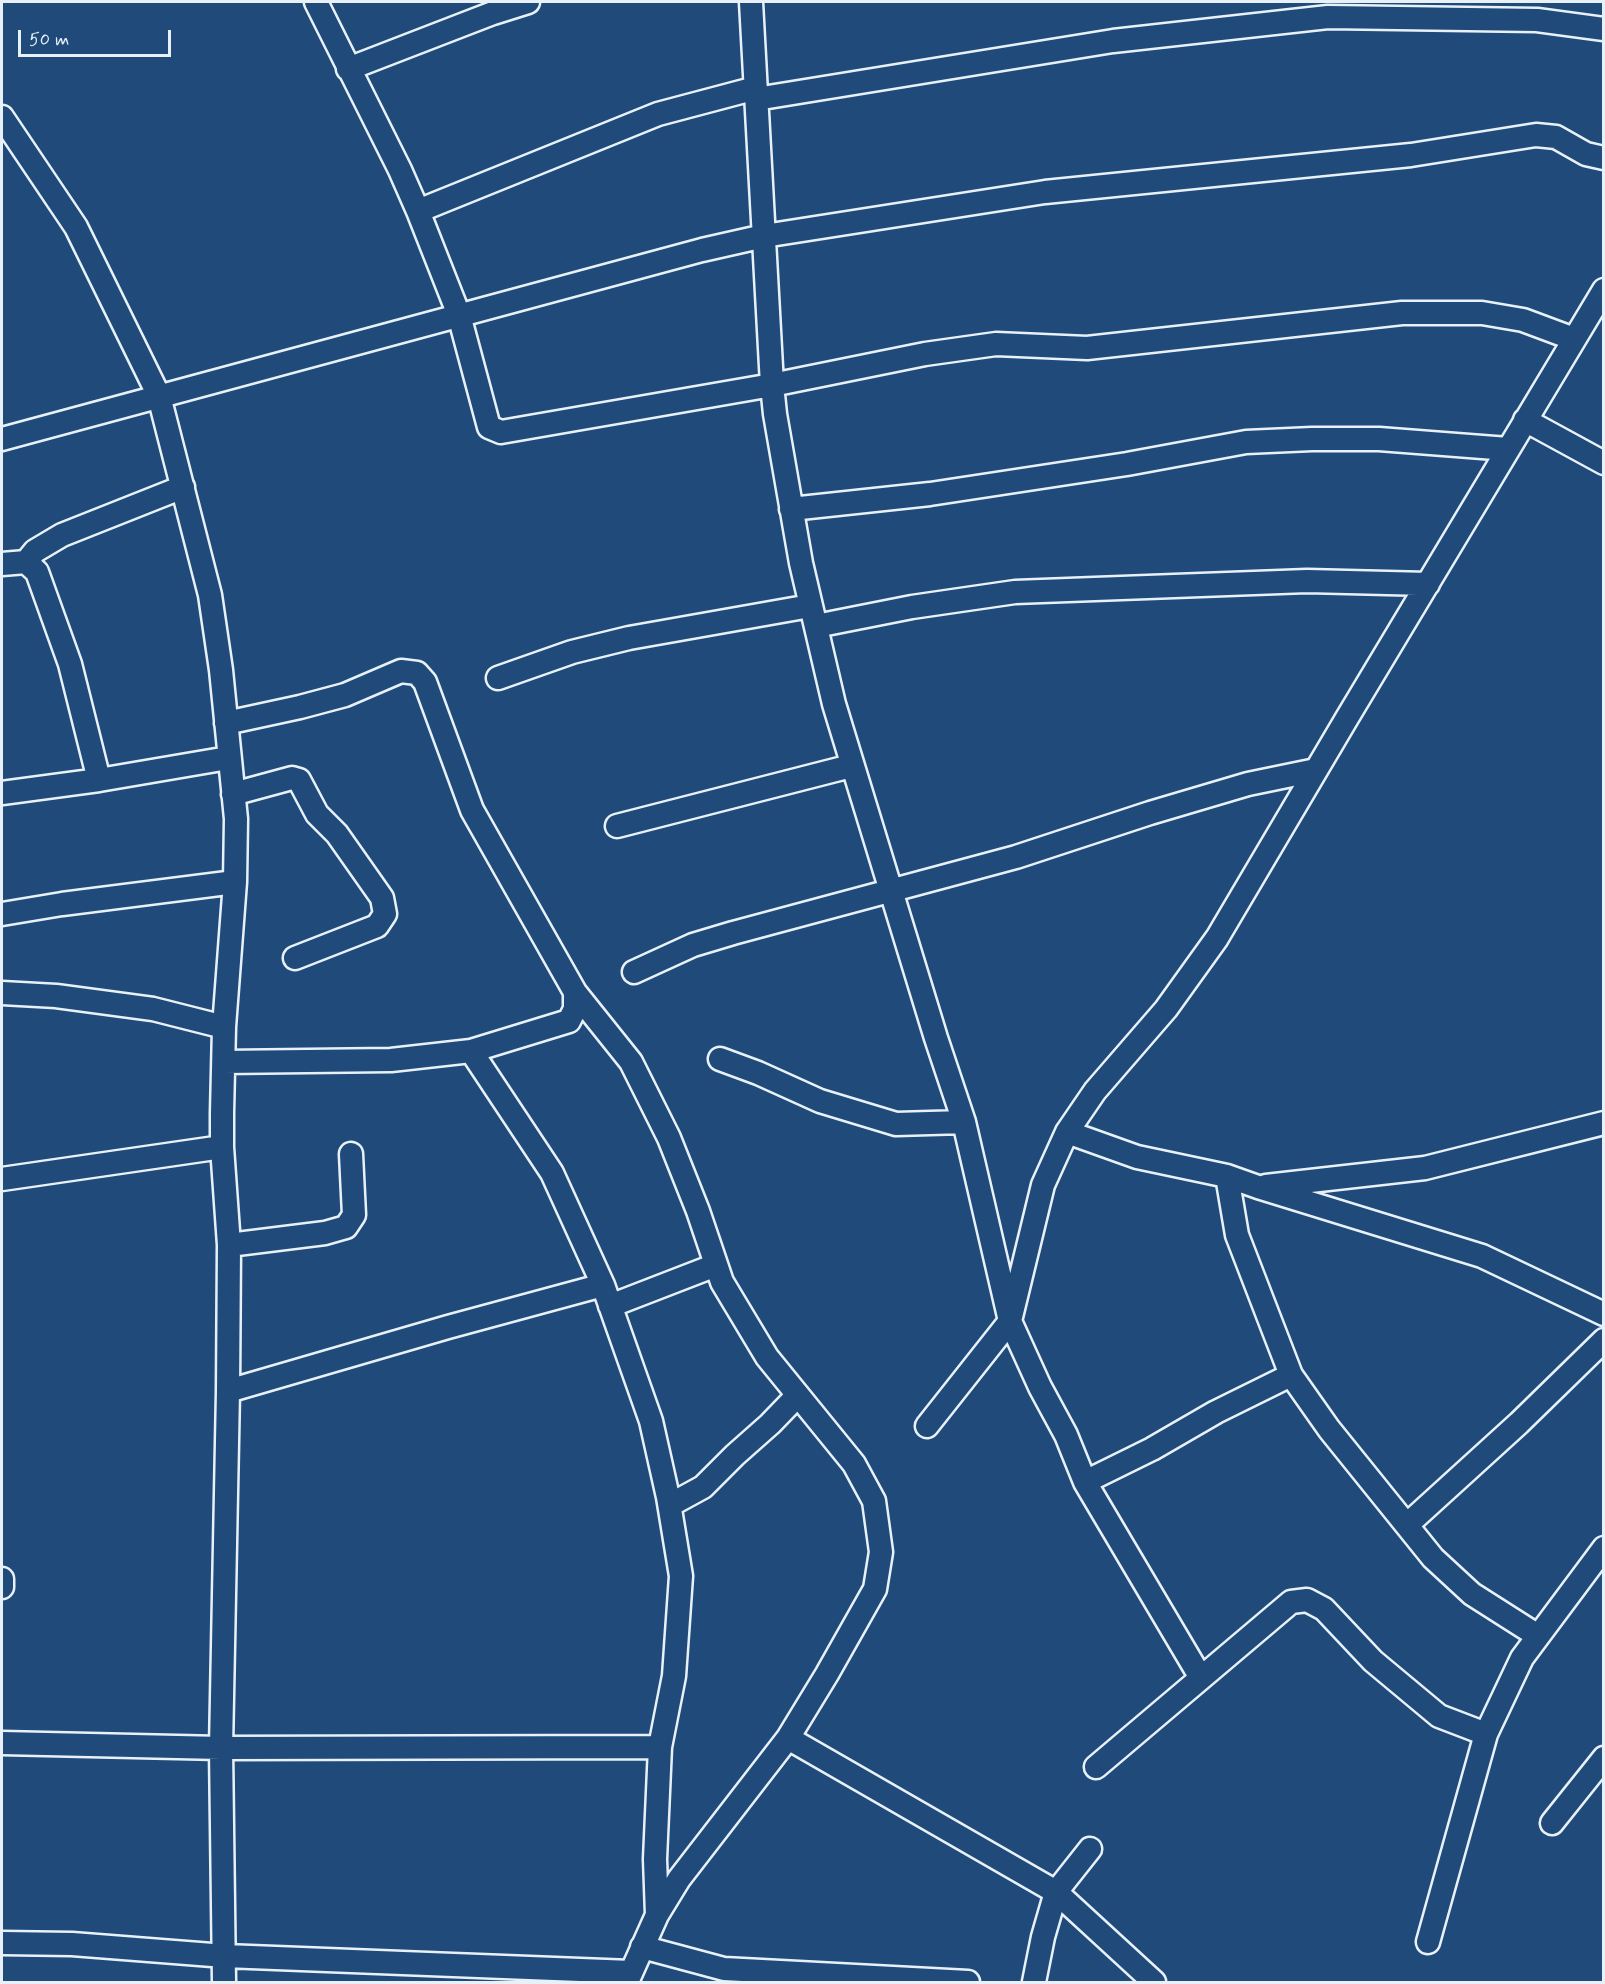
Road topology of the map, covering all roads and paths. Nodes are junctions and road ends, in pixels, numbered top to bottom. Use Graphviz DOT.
graph roads {
  1 [pos="315,2"];
  2 [pos="528,2"];
  3 [pos="751,2"];
  4 [pos="1604,29"];
  5 [pos="348,69"];
  6 [pos="756,93"];
  7 [pos="2,117"];
  8 [pos="1604,158"];
  9 [pos="418,211"];
  10 [pos="764,236"];
  11 [pos="1604,290"];
  12 [pos="459,315"];
  13 [pos="1574,339"];
  14 [pos="772,385"];
  15 [pos="159,396"];
  16 [pos="1525,420"];
  17 [pos="2,439"];
  18 [pos="1508,449"];
  19 [pos="1604,463"];
  20 [pos="183,487"];
  21 [pos="791,509"];
  22 [pos="26,562"];
  23 [pos="2,564"];
  24 [pos="1428,584"];
  25 [pos="813,616"];
  26 [pos="498,678"];
  27 [pos="226,723"];
  28 [pos="228,758"];
  29 [pos="851,765"];
  30 [pos="1316,770"];
  31 [pos="99,780"];
  32 [pos="2,793"];
  33 [pos="233,794"];
  34 [pos="617,826"];
  35 [pos="235,882"];
  36 [pos="892,890"];
  37 [pos="2,914"];
  38 [pos="295,958"];
  39 [pos="634,972"];
  40 [pos="575,992"];
  41 [pos="2,993"];
  42 [pos="224,1027"];
  43 [pos="471,1051"];
  44 [pos="720,1059"];
  45 [pos="224,1062"];
  46 [pos="964,1122"];
  47 [pos="1604,1123"];
  48 [pos="1067,1132"];
  49 [pos="222,1147"];
  50 [pos="351,1154"];
  51 [pos="1227,1176"];
  52 [pos="2,1179"];
  53 [pos="1258,1187"];
  54 [pos="229,1245"];
  55 [pos="716,1265"];
  56 [pos="607,1296"];
  57 [pos="1604,1314"];
  58 [pos="1010,1321"];
  59 [pos="1604,1340"];
  60 [pos="1291,1375"];
  61 [pos="228,1391"];
  62 [pos="798,1395"];
  63 [pos="927,1426"];
  64 [pos="1085,1482"];
  65 [pos="670,1505"];
  66 [pos="1407,1524"];
  67 [pos="1604,1548"];
  68 [pos="2,1579"];
  69 [pos="2,1587"];
  70 [pos="1538,1636"];
  71 [pos="1201,1678"];
  72 [pos="1486,1734"];
  73 [pos="788,1738"];
  74 [pos="2,1743"];
  75 [pos="660,1747"];
  76 [pos="221,1748"];
  77 [pos="1604,1758"];
  78 [pos="1096,1767"];
  79 [pos="1552,1823"];
  80 [pos="1090,1849"];
  81 [pos="1056,1892"];
  82 [pos="657,1914"];
  83 [pos="1428,1942"];
  84 [pos="2,1943"];
  85 [pos="642,1947"];
  86 [pos="225,1956"];
  87 [pos="629,1977"];
  88 [pos="225,1983"];
  89 [pos="968,1983"];
  90 [pos="1034,1983"];
  91 [pos="1154,1983"];
  1 -- 5 [label="street"];
  2 -- 5 [label="street"];
  3 -- 6 [label="street"];
  4 -- 6 [label="street"];
  5 -- 9 [label="street"];
  6 -- 9 [label="street"];
  6 -- 10 [label="street"];
  7 -- 15 [label="street"];
  8 -- 10 [label="street"];
  9 -- 12 [label="street"];
  10 -- 12 [label="street"];
  10 -- 14 [label="street"];
  11 -- 13 [label="street"];
  12 -- 14 [label="street"];
  12 -- 15 [label="street"];
  13 -- 14 [label="street"];
  13 -- 16 [label="street"];
  14 -- 21 [label="street"];
  15 -- 17 [label="street"];
  15 -- 20 [label="street"];
  16 -- 18 [label="street"];
  16 -- 19 [label="street"];
  18 -- 21 [label="street"];
  18 -- 24 [label="street"];
  20 -- 22 [label="street"];
  20 -- 27 [label="street"];
  21 -- 25 [label="street"];
  22 -- 23 [label="street"];
  22 -- 31 [label="street"];
  24 -- 25 [label="street"];
  24 -- 30 [label="street"];
  25 -- 26 [label="street"];
  25 -- 29 [label="street"];
  27 -- 28 [label="street"];
  27 -- 40 [label="street"];
  28 -- 31 [label="street"];
  28 -- 33 [label="street"];
  29 -- 34 [label="street"];
  29 -- 36 [label="street"];
  30 -- 36 [label="street"];
  30 -- 48 [label="street"];
  31 -- 32 [label="street"];
  33 -- 35 [label="street"];
  33 -- 38 [label="street"];
  35 -- 37 [label="street"];
  35 -- 42 [label="street"];
  36 -- 39 [label="street"];
  36 -- 46 [label="street"];
  40 -- 43 [label="street"];
  40 -- 55 [label="street"];
  41 -- 42 [label="street"];
  42 -- 45 [label="street"];
  43 -- 45 [label="street"];
  43 -- 56 [label="street"];
  44 -- 46 [label="street"];
  45 -- 49 [label="street"];
  46 -- 58 [label="street"];
  47 -- 53 [label="street"];
  48 -- 51 [label="street"];
  48 -- 58 [label="street"];
  49 -- 52 [label="street"];
  49 -- 54 [label="street"];
  50 -- 54 [label="street"];
  51 -- 53 [label="street"];
  51 -- 60 [label="street"];
  53 -- 57 [label="street"];
  54 -- 61 [label="street"];
  55 -- 56 [label="street"];
  55 -- 62 [label="street"];
  56 -- 61 [label="street"];
  56 -- 65 [label="street"];
  58 -- 63 [label="street"];
  58 -- 64 [label="street"];
  59 -- 66 [label="street"];
  60 -- 64 [label="street"];
  60 -- 66 [label="street"];
  61 -- 76 [label="street"];
  62 -- 65 [label="street"];
  62 -- 73 [label="street"];
  64 -- 71 [label="street"];
  65 -- 75 [label="street"];
  66 -- 70 [label="street"];
  67 -- 70 [label="street"];
  68 -- 69 [label="street"];
  70 -- 72 [label="street"];
  71 -- 72 [label="street"];
  71 -- 78 [label="street"];
  72 -- 83 [label="street"];
  73 -- 81 [label="street"];
  73 -- 82 [label="street"];
  74 -- 76 [label="street"];
  75 -- 76 [label="street"];
  75 -- 82 [label="street"];
  76 -- 86 [label="street"];
  77 -- 79 [label="street"];
  80 -- 81 [label="street"];
  81 -- 90 [label="street"];
  81 -- 91 [label="street"];
  82 -- 85 [label="street"];
  84 -- 86 [label="street"];
  85 -- 87 [label="street"];
  85 -- 89 [label="street"];
  86 -- 87 [label="street"];
  86 -- 88 [label="street"];
}
